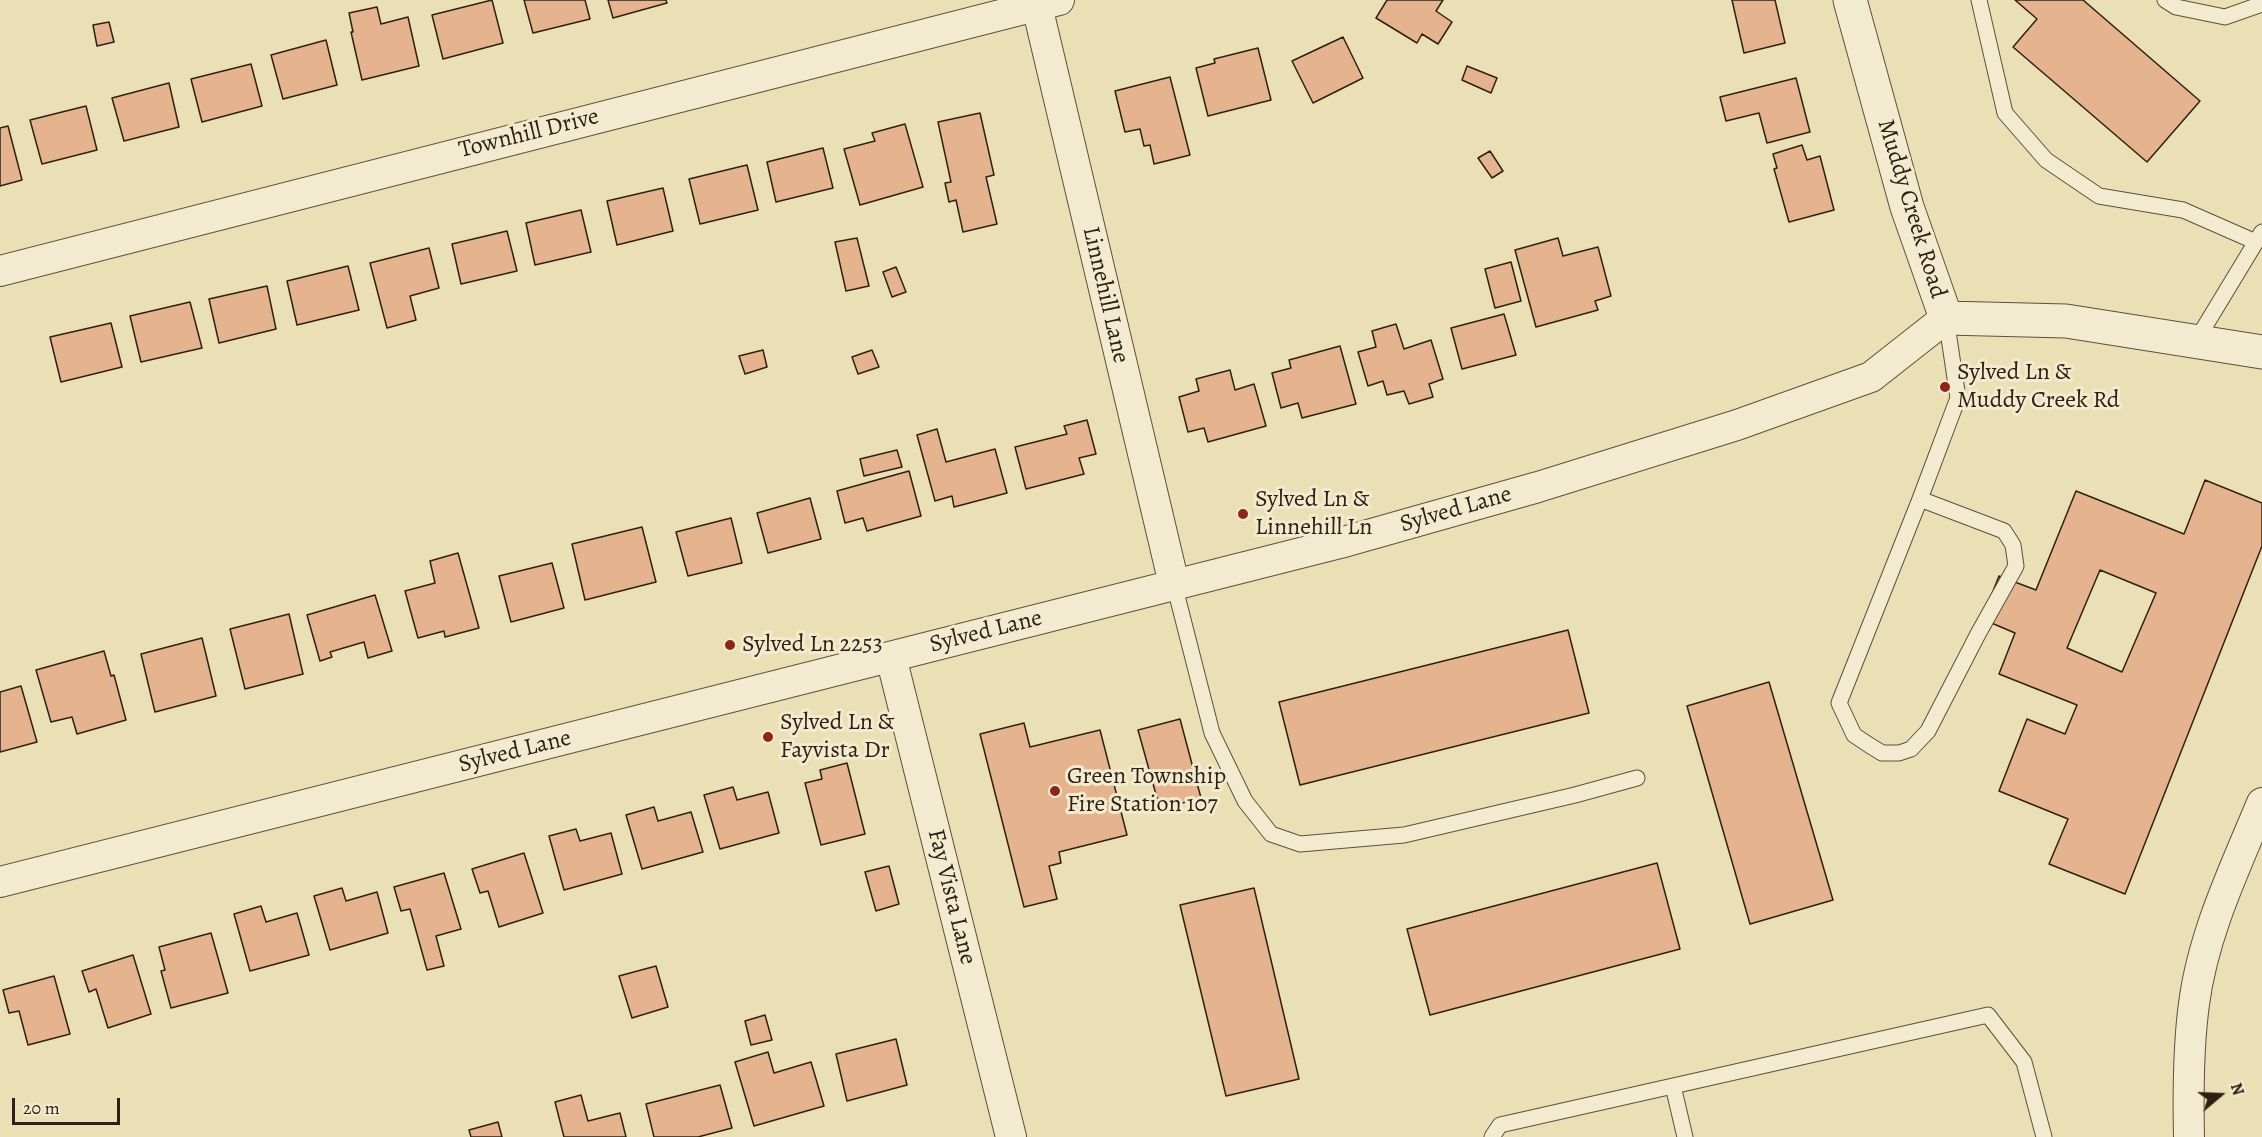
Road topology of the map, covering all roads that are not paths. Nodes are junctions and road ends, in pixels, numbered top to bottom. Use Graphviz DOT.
graph roads {
  1 [pos="1850,0"];
  2 [pos="1979,0"];
  3 [pos="2165,0"];
  4 [pos="1048,3"];
  5 [pos="2262,4"];
  6 [pos="2259,237"];
  7 [pos="0,271"];
  8 [pos="1946,318"];
  9 [pos="2196,341"];
  10 [pos="2262,352"];
  11 [pos="1920,498"];
  12 [pos="1174,584"];
  13 [pos="891,657"];
  14 [pos="1637,778"];
  15 [pos="2262,803"];
  16 [pos="0,882"];
  17 [pos="1673,1086"];
  18 [pos="1011,1137"];
  19 [pos="1492,1137"];
  20 [pos="1685,1137"];
  21 [pos="2044,1137"];
  22 [pos="2189,1137"];
  1 -- 8 [label="street, Muddy Creek Road"];
  2 -- 6 [label="lane"];
  3 -- 5 [label="lane"];
  4 -- 7 [label="street, Townhill Drive"];
  4 -- 12 [label="street, Linnehill Lane"];
  6 -- 9 [label="lane"];
  8 -- 9 [label="street, Muddy Creek Road"];
  8 -- 11 [label="lane"];
  8 -- 12 [label="street, Sylved Lane"];
  9 -- 10 [label="street, Muddy Creek Road"];
  11 -- 11 [label="lane"];
  12 -- 13 [label="street, Sylved Lane"];
  12 -- 14 [label="lane"];
  13 -- 16 [label="street, Sylved Lane"];
  13 -- 18 [label="street, Fay Vista Lane"];
  15 -- 22 [label="street"];
  17 -- 19 [label="lane"];
  17 -- 20 [label="lane"];
  17 -- 21 [label="lane"];
}
